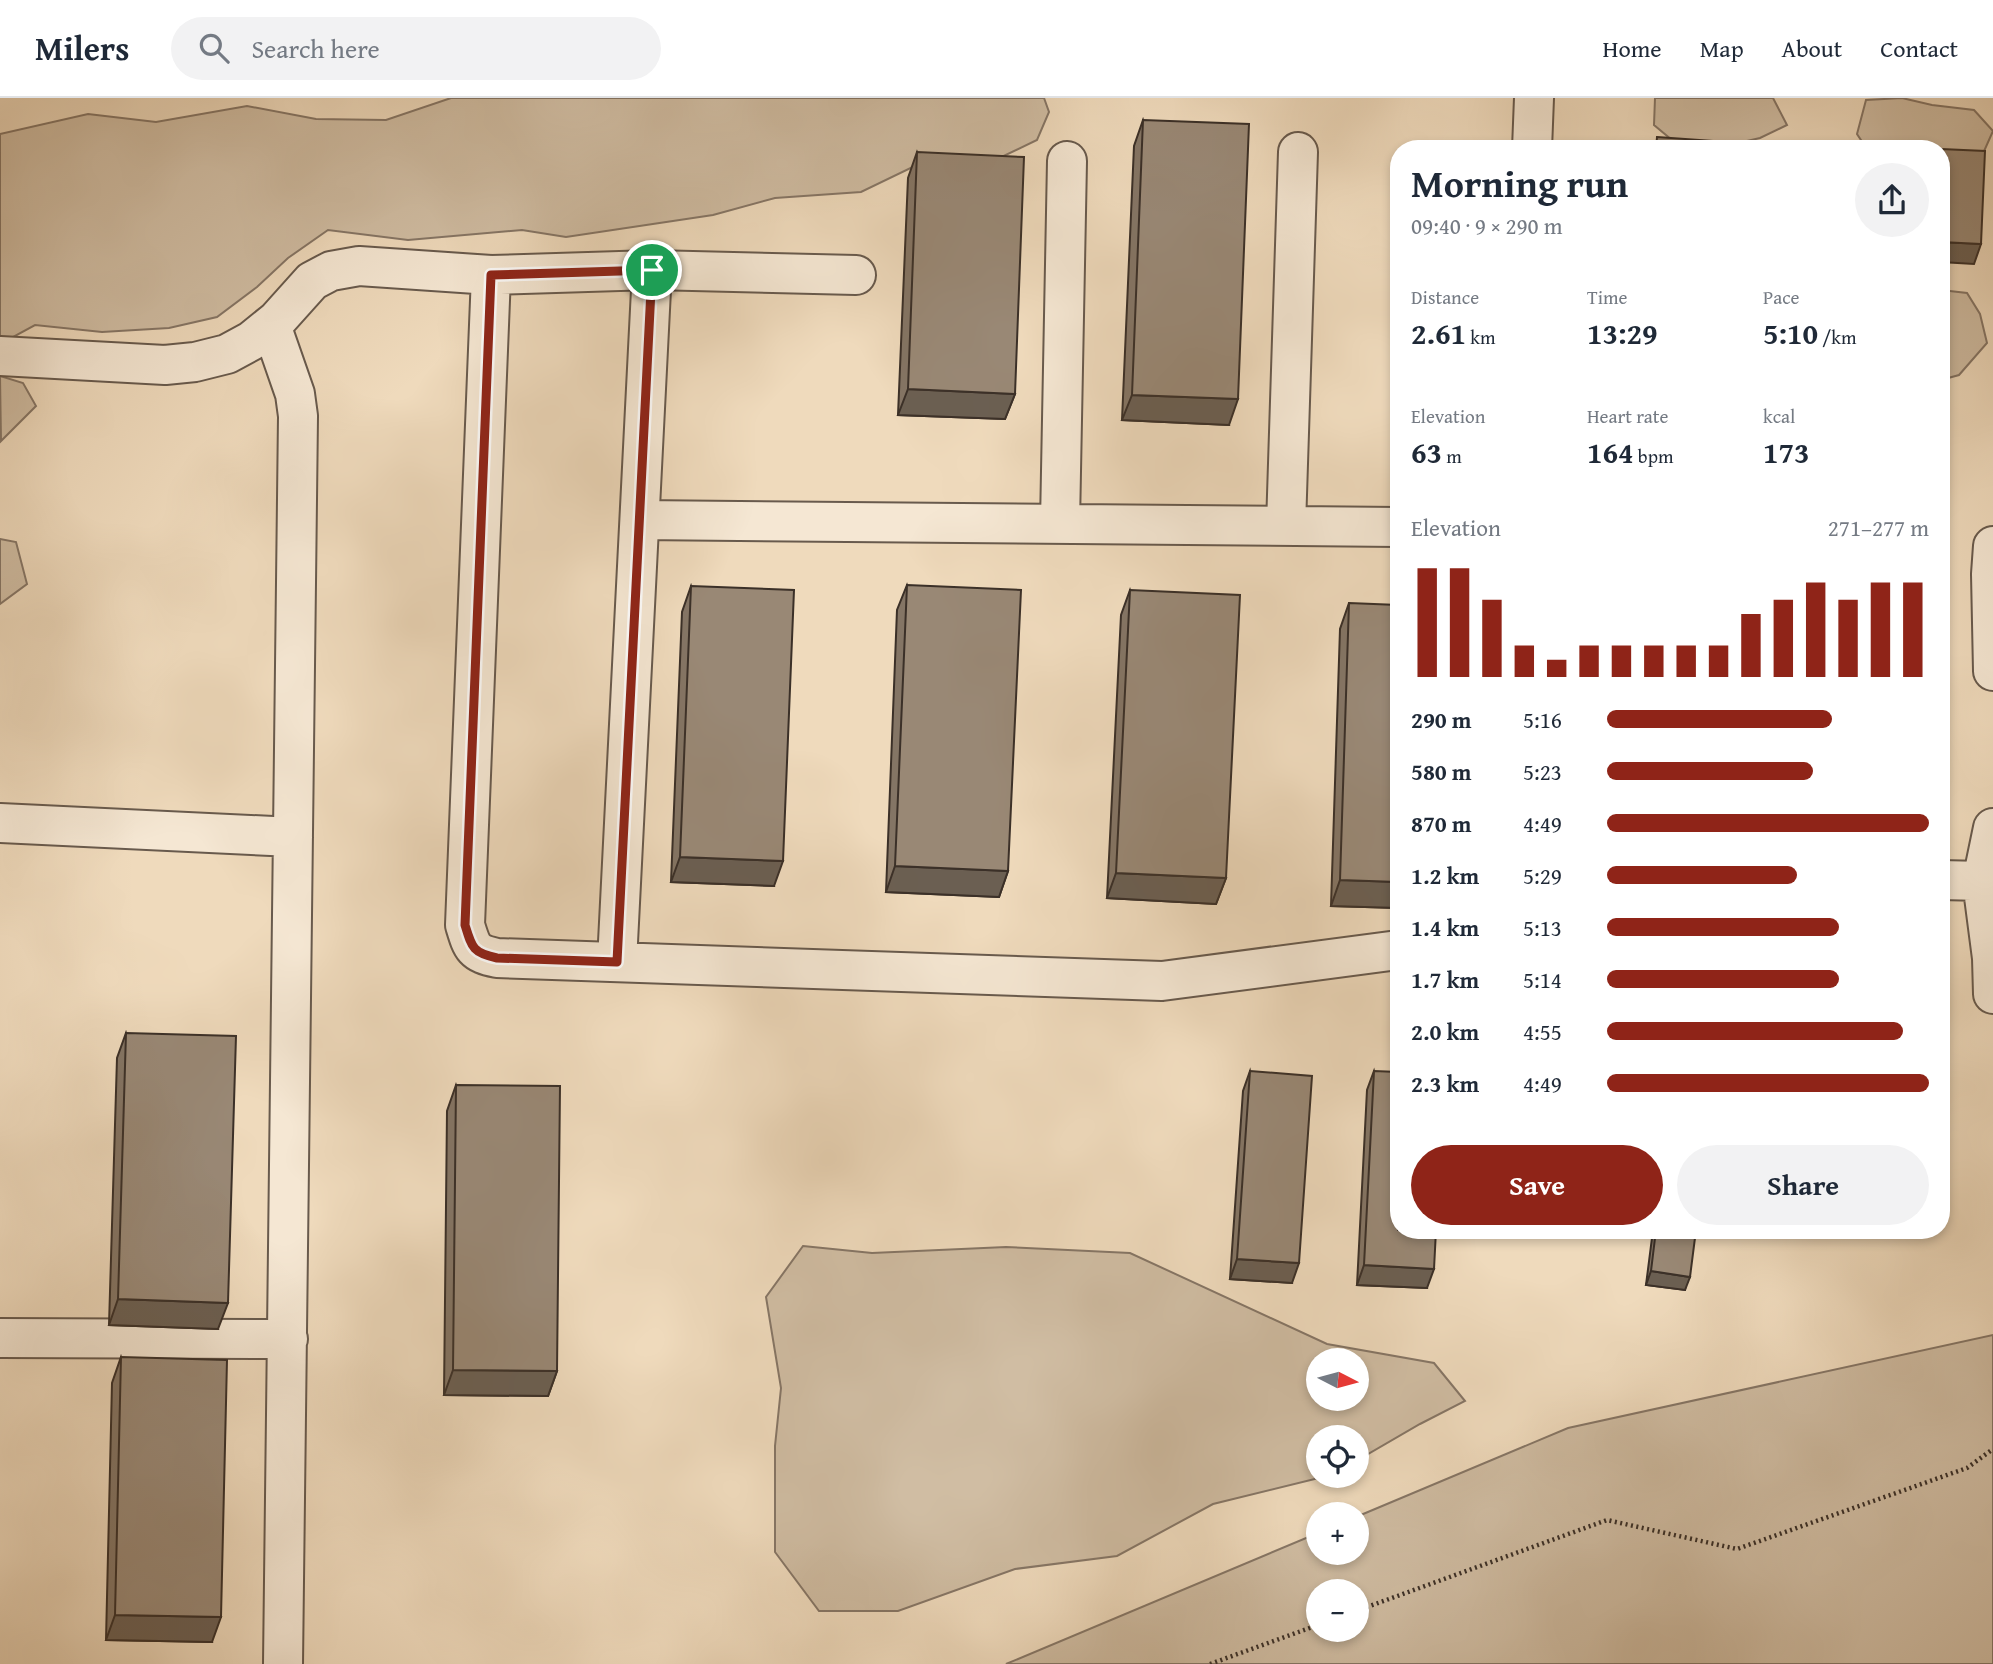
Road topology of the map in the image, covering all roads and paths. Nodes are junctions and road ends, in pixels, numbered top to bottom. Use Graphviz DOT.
graph roads {
  1 [pos="1534,98"];
  2 [pos="1532,140"];
  3 [pos="1298,152"];
  4 [pos="1068,161"];
  5 [pos="652,270"];
  6 [pos="491,275"];
  7 [pos="856,275"];
  8 [pos="271,325"];
  9 [pos="0,356"];
  10 [pos="640,520"];
  11 [pos="1060,523"];
  12 [pos="1286,526"];
  13 [pos="1390,527"];
  14 [pos="1993,546"];
  15 [pos="1993,671"];
  16 [pos="0,823"];
  17 [pos="1993,828"];
  18 [pos="293,837"];
  19 [pos="1950,880"];
  20 [pos="1982,881"];
  21 [pos="1390,951"];
  22 [pos="617,962"];
  23 [pos="1993,993"];
  24 [pos="0,1338"];
  25 [pos="288,1339"];
  26 [pos="1993,1450"];
  27 [pos="1369,1606"];
  28 [pos="1306,1629"];
  29 [pos="283,1664"];
  30 [pos="1210,1664"];
  1 -- 2 [label="lane"];
  3 -- 12 [label="lane"];
  4 -- 11 [label="lane"];
  5 -- 6 [label="lane"];
  5 -- 7 [label="lane"];
  5 -- 10 [label="lane"];
  6 -- 8 [label="lane"];
  6 -- 22 [label="lane"];
  8 -- 9 [label="lane"];
  8 -- 18 [label="lane"];
  10 -- 11 [label="lane"];
  10 -- 22 [label="lane"];
  11 -- 12 [label="lane"];
  12 -- 13 [label="lane"];
  14 -- 15 [label="lane"];
  16 -- 18 [label="lane"];
  17 -- 20 [label="lane"];
  18 -- 25 [label="lane"];
  19 -- 20 [label="lane"];
  20 -- 23 [label="lane"];
  21 -- 22 [label="lane"];
  24 -- 25 [label="lane"];
  25 -- 29 [label="lane"];
  26 -- 27 [label="path"];
  28 -- 30 [label="path"];
}
